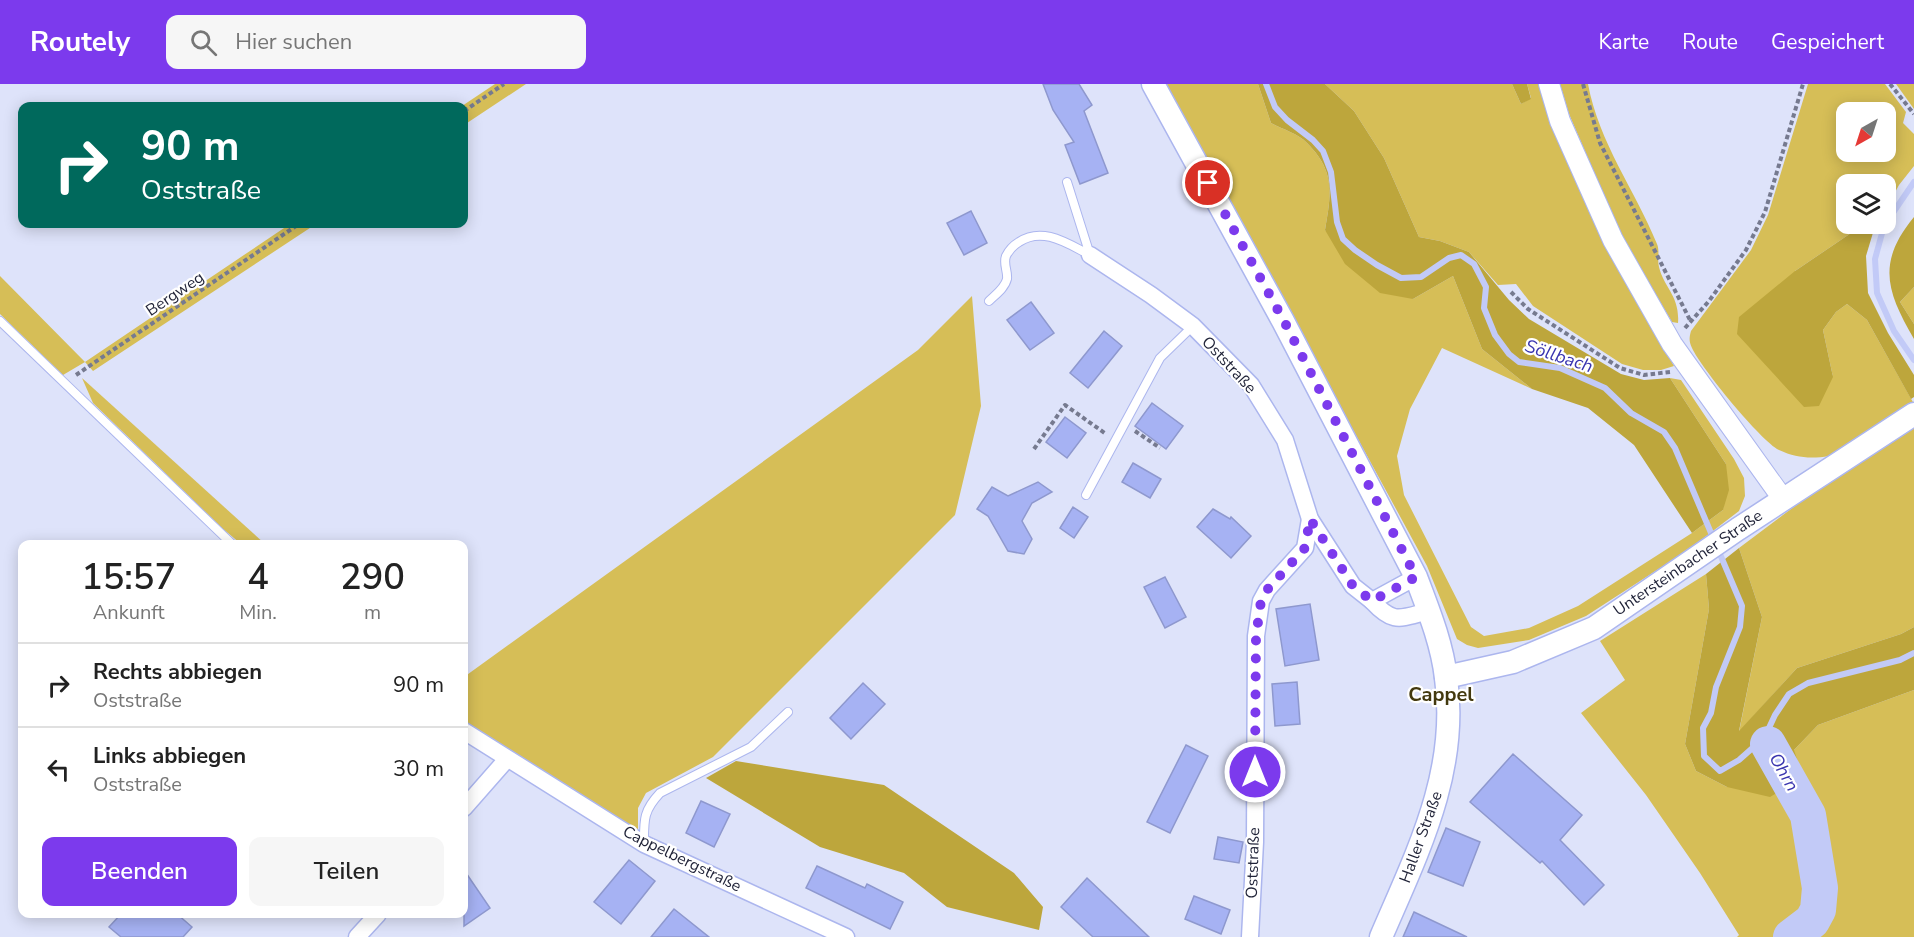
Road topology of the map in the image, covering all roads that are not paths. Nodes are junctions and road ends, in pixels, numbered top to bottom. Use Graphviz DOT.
graph roads {
  1 [pos="1153,84"];
  2 [pos="1549,84"];
  3 [pos="1067,182"];
  4 [pos="1090,255"];
  5 [pos="988,301"];
  6 [pos="0,321"];
  7 [pos="1192,326"];
  8 [pos="1914,414"];
  9 [pos="1086,495"];
  10 [pos="1783,499"];
  11 [pos="1310,519"];
  12 [pos="228,540"];
  13 [pos="1416,577"];
  14 [pos="1372,601"];
  15 [pos="1429,611"];
  16 [pos="1446,677"];
  17 [pos="788,712"];
  18 [pos="468,734"];
  19 [pos="507,759"];
  20 [pos="468,803"];
  21 [pos="644,844"];
  22 [pos="374,918"];
  23 [pos="841,936"];
  24 [pos="357,937"];
  25 [pos="1250,937"];
  26 [pos="1381,937"];
  1 -- 13 [label="main road, Haller Straße"];
  2 -- 10 [label="street"];
  3 -- 4 [label="lane"];
  4 -- 5 [label="lane"];
  4 -- 7 [label="street, Oststraße"];
  6 -- 12 [label="lane"];
  7 -- 9 [label="lane"];
  7 -- 11 [label="street, Oststraße"];
  8 -- 10 [label="main road, Untersteinbacher Straße"];
  10 -- 16 [label="main road, Untersteinbacher Straße"];
  11 -- 14 [label="street, Oststraße"];
  11 -- 25 [label="street, Oststraße"];
  13 -- 14 [label="street"];
  13 -- 15 [label="main road, Haller Straße"];
  14 -- 15 [label="street, Oststraße"];
  15 -- 16 [label="main road, Haller Straße"];
  16 -- 26 [label="main road, Haller Straße"];
  17 -- 21 [label="lane"];
  18 -- 19 [label="street, Cappelbergstraße"];
  19 -- 20 [label="street"];
  19 -- 21 [label="street, Cappelbergstraße"];
  21 -- 23 [label="street, Cappelbergstraße"];
  22 -- 24 [label="street"];
}
